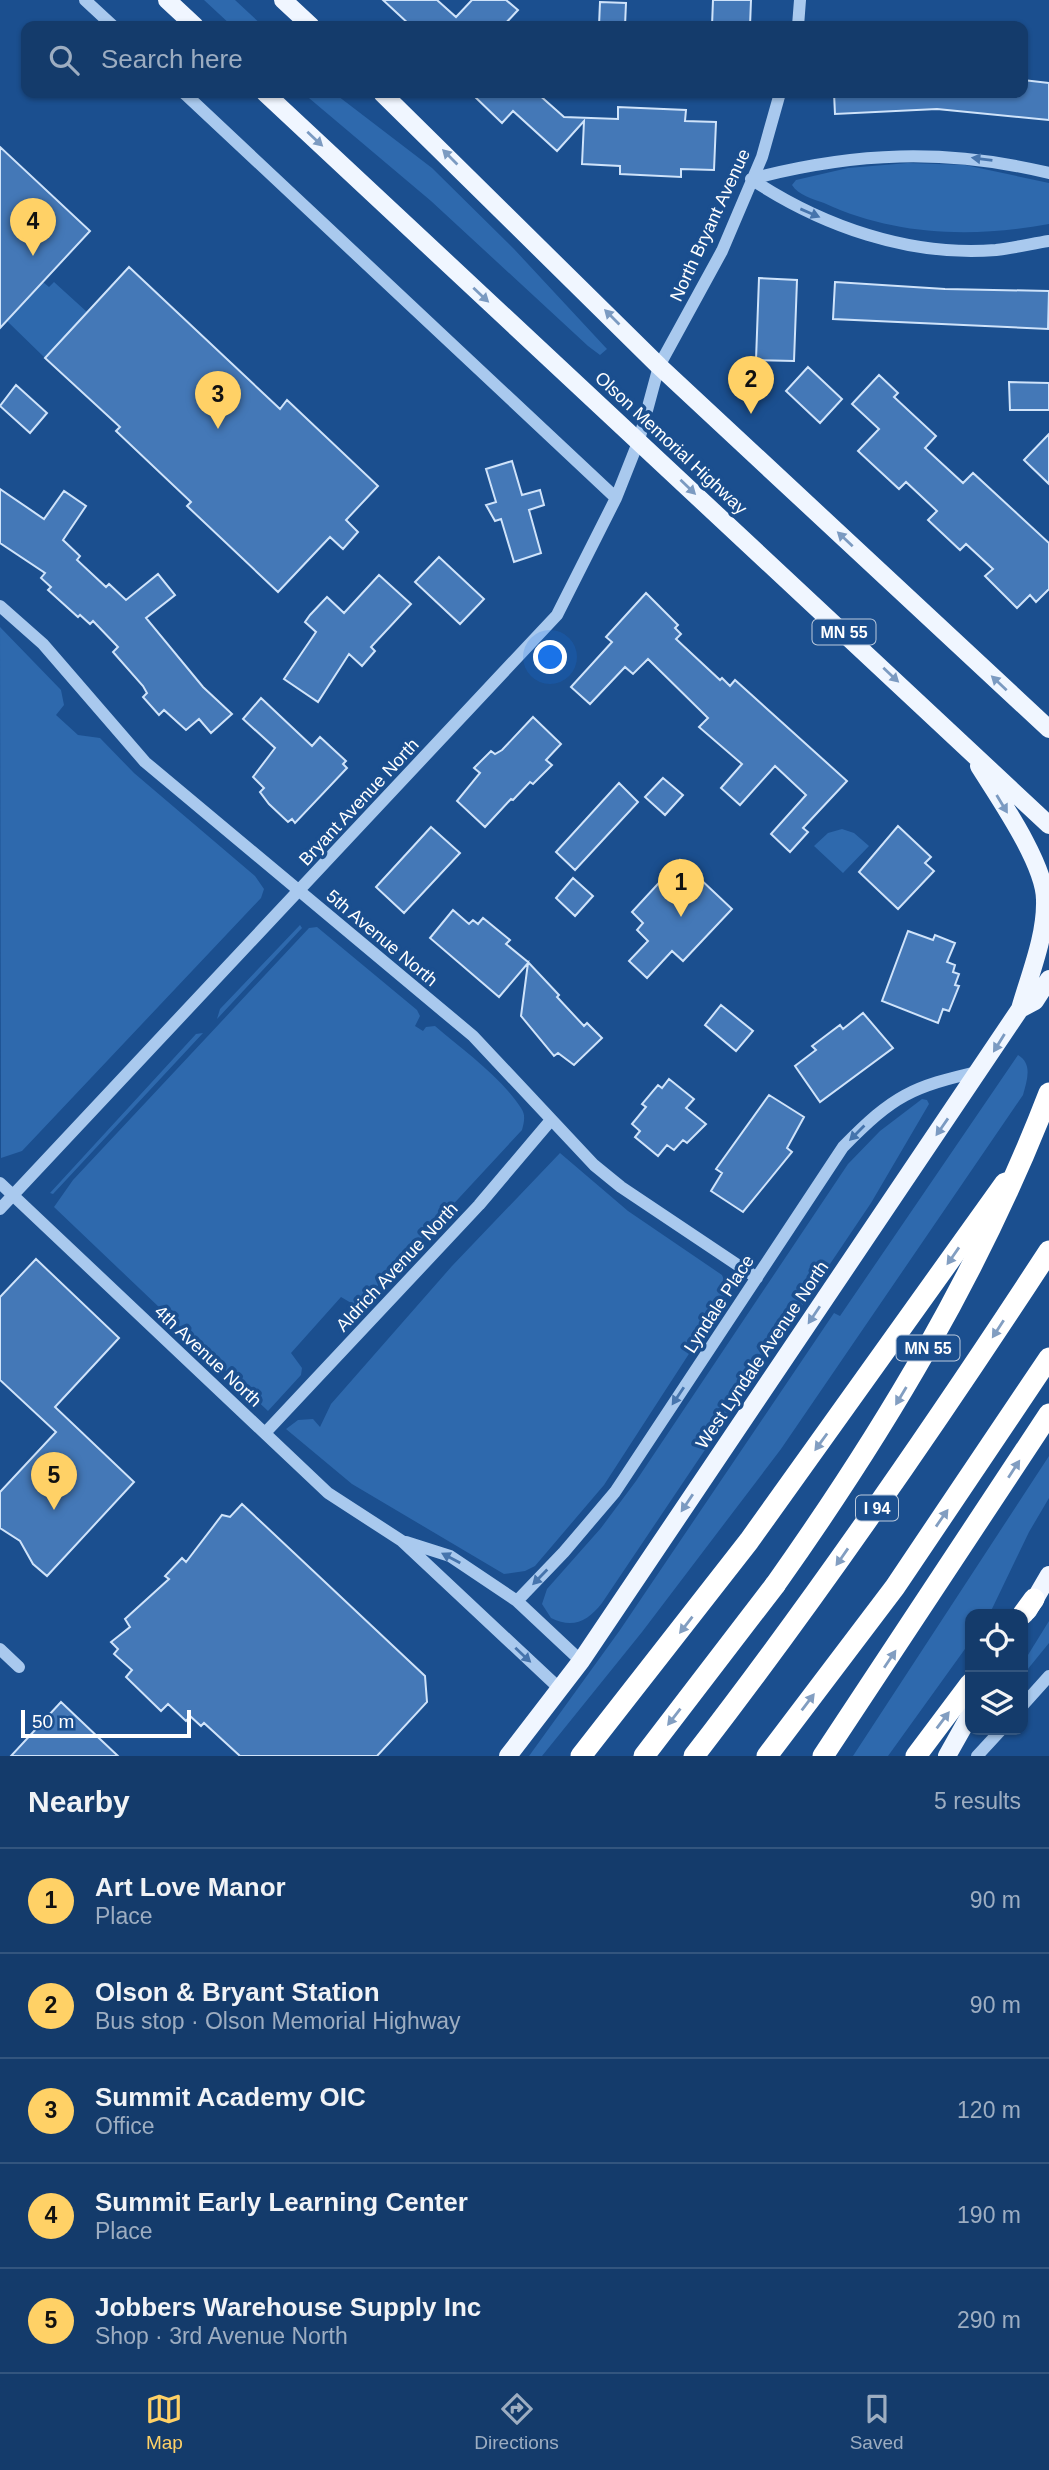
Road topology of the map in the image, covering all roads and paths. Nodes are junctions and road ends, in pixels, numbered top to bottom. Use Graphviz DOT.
graph roads {
  1 [pos="85,0"];
  2 [pos="167,0"];
  3 [pos="283,0"];
  4 [pos="800,0"];
  5 [pos="108,21"];
  6 [pos="190,21"];
  7 [pos="306,21"];
  8 [pos="798,21"];
  9 [pos="189,98"];
  10 [pos="270,98"];
  11 [pos="387,98"];
  12 [pos="779,98"];
  13 [pos="1049,173"];
  14 [pos="751,178"];
  15 [pos="1049,241"];
  16 [pos="659,366"];
  17 [pos="639,440"];
  18 [pos="616,498"];
  19 [pos="0,606"];
  20 [pos="1049,729"];
  21 [pos="967,745"];
  22 [pos="1049,825"];
  23 [pos="299,891"];
  24 [pos="1049,979"];
  25 [pos="1020,1009"];
  26 [pos="981,1071"];
  27 [pos="1049,1093"];
  28 [pos="551,1120"];
  29 [pos="1049,1121"];
  30 [pos="0,1183"];
  31 [pos="13,1196"];
  32 [pos="0,1209"];
  33 [pos="1049,1251"];
  34 [pos="757,1278"];
  35 [pos="1049,1358"];
  36 [pos="1049,1414"];
  37 [pos="265,1433"];
  38 [pos="402,1541"];
  39 [pos="1049,1576"];
  40 [pos="517,1601"];
  41 [pos="1028,1607"];
  42 [pos="0,1649"];
  43 [pos="581,1661"];
  44 [pos="19,1667"];
  45 [pos="1049,1676"];
  46 [pos="560,1689"];
  47 [pos="965,1691"];
  48 [pos="1028,1699"];
  49 [pos="965,1724"];
  50 [pos="996,1735"];
  51 [pos="508,1756"];
  52 [pos="581,1756"];
  53 [pos="644,1756"];
  54 [pos="694,1756"];
  55 [pos="767,1756"];
  56 [pos="823,1756"];
  57 [pos="916,1756"];
  58 [pos="947,1756"];
  59 [pos="977,1756"];
  1 -- 5 [label="street"];
  2 -- 6 [label="main road"];
  3 -- 7 [label="main road"];
  4 -- 8 [label="street"];
  9 -- 18 [label="street"];
  10 -- 17 [label="main road, Olson Memorial Highway / MN 55, one-way"];
  16 -- 11 [label="main road, one-way"];
  12 -- 14 [label="street, North Bryant Avenue"];
  13 -- 14 [label="street, one-way"];
  14 -- 15 [label="street, one-way"];
  14 -- 16 [label="street, North Bryant Avenue"];
  16 -- 17 [label="street, Bryant Avenue North"];
  20 -- 16 [label="main road, one-way"];
  17 -- 18 [label="street, Bryant Avenue North"];
  17 -- 21 [label="main road, Olson Memorial Highway / MN 55, one-way"];
  18 -- 23 [label="street, Bryant Avenue North"];
  19 -- 23 [label="street, 5th Avenue North"];
  21 -- 22 [label="main road, Olson Memorial Highway / MN 55"];
  21 -- 25 [label="main road, one-way"];
  23 -- 28 [label="street, 5th Avenue North"];
  23 -- 31 [label="street, Bryant Avenue North"];
  24 -- 25 [label="main road, West Lyndale Avenue North"];
  25 -- 26 [label="main road, West Lyndale Avenue North, one-way"];
  26 -- 34 [label="street, Lyndale Place, one-way"];
  26 -- 43 [label="main road, West Lyndale Avenue North, one-way"];
  27 -- 53 [label="highway, MN 55, one-way, bridge"];
  28 -- 34 [label="street, 5th Avenue North"];
  28 -- 37 [label="street, Aldrich Avenue North"];
  29 -- 52 [label="highway, one-way"];
  30 -- 31 [label="street, 4th Avenue North"];
  31 -- 32 [label="street, Bryant Avenue North"];
  31 -- 37 [label="street, 4th Avenue North"];
  33 -- 54 [label="highway, I 94, one-way"];
  34 -- 40 [label="street, Lyndale Place, one-way"];
  55 -- 35 [label="highway, one-way"];
  56 -- 36 [label="highway, one-way"];
  37 -- 38 [label="street, 4th Avenue North"];
  40 -- 38 [label="street, 4th Avenue North, one-way"];
  38 -- 46 [label="street, 4th Avenue North, one-way"];
  39 -- 41 [label="main road"];
  40 -- 43 [label="street, 4th Avenue North"];
  42 -- 44 [label="street"];
  43 -- 46 [label="main road, West Lyndale Avenue North"];
  45 -- 48 [label="street"];
  46 -- 51 [label="main road, West Lyndale Avenue North"];
  57 -- 47 [label="highway, one-way"];
  49 -- 58 [label="main road"];
  50 -- 59 [label="street"];
}
